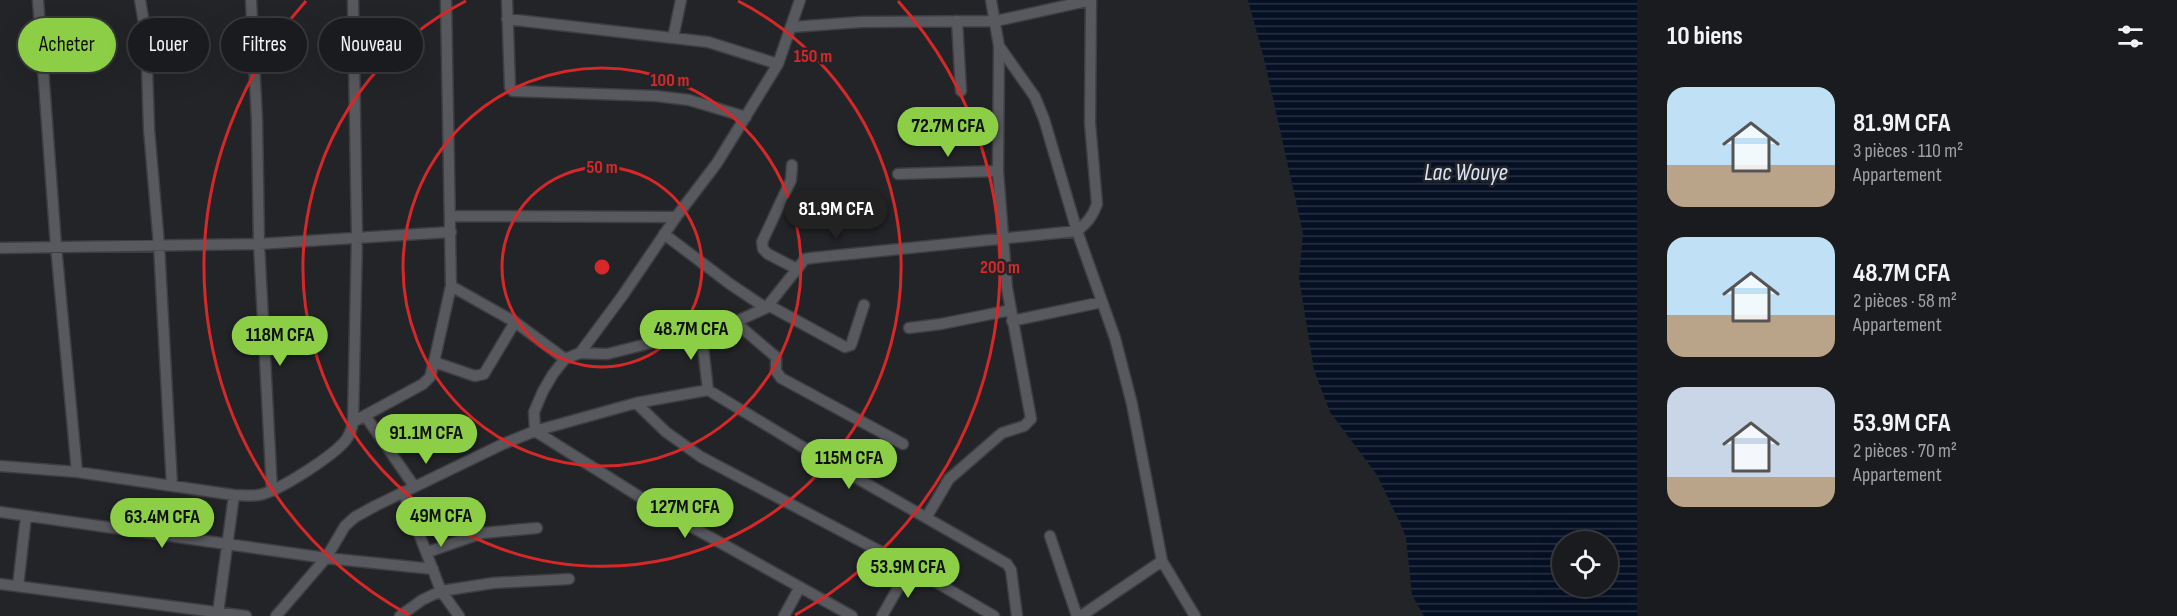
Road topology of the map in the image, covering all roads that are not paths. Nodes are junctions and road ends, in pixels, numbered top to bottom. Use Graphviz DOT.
graph roads {
  1 [pos="38,0"];
  2 [pos="140,0"];
  3 [pos="251,0"];
  4 [pos="353,0"];
  5 [pos="446,0"];
  6 [pos="507,0"];
  7 [pos="681,0"];
  8 [pos="800,0"];
  9 [pos="991,0"];
  10 [pos="1091,0"];
  11 [pos="507,19"];
  12 [pos="957,21"];
  13 [pos="996,21"];
  14 [pos="792,27"];
  15 [pos="673,38"];
  16 [pos="999,46"];
  17 [pos="778,64"];
  18 [pos="962,91"];
  19 [pos="746,117"];
  20 [pos="792,165"];
  21 [pos="998,171"];
  22 [pos="898,174"];
  23 [pos="450,216"];
  24 [pos="676,217"];
  25 [pos="451,231"];
  26 [pos="1077,231"];
  27 [pos="664,234"];
  28 [pos="357,237"];
  29 [pos="1003,239"];
  30 [pos="259,244"];
  31 [pos="159,245"];
  32 [pos="56,246"];
  33 [pos="0,248"];
  34 [pos="797,269"];
  35 [pos="451,286"];
  36 [pos="1102,302"];
  37 [pos="864,306"];
  38 [pos="767,307"];
  39 [pos="1011,315"];
  40 [pos="515,322"];
  41 [pos="735,322"];
  42 [pos="909,328"];
  43 [pos="701,329"];
  44 [pos="580,353"];
  45 [pos="565,359"];
  46 [pos="434,362"];
  47 [pos="708,390"];
  48 [pos="636,403"];
  49 [pos="366,417"];
  50 [pos="353,422"];
  51 [pos="535,431"];
  52 [pos="903,444"];
  53 [pos="0,466"];
  54 [pos="76,472"];
  55 [pos="172,486"];
  56 [pos="414,486"];
  57 [pos="272,491"];
  58 [pos="403,492"];
  59 [pos="234,495"];
  60 [pos="0,512"];
  61 [pos="26,516"];
  62 [pos="926,518"];
  63 [pos="537,528"];
  64 [pos="1050,536"];
  65 [pos="227,545"];
  66 [pos="428,552"];
  67 [pos="326,558"];
  68 [pos="1162,561"];
  69 [pos="910,567"];
  70 [pos="433,569"];
  71 [pos="568,579"];
  72 [pos="0,584"];
  73 [pos="18,586"];
  74 [pos="800,587"];
  75 [pos="441,591"];
  76 [pos="146,604"];
  77 [pos="218,613"];
  78 [pos="144,616"];
  79 [pos="246,616"];
  80 [pos="276,616"];
  81 [pos="399,616"];
  82 [pos="459,616"];
  83 [pos="784,616"];
  84 [pos="852,616"];
  85 [pos="882,616"];
  86 [pos="994,616"];
  87 [pos="1017,616"];
  88 [pos="1079,616"];
  89 [pos="1195,616"];
  1 -- 32 [label="street"];
  2 -- 31 [label="street"];
  3 -- 30 [label="street"];
  4 -- 28 [label="street"];
  5 -- 23 [label="street"];
  6 -- 11 [label="street"];
  7 -- 15 [label="street"];
  8 -- 14 [label="street"];
  9 -- 13 [label="street"];
  10 -- 13 [label="street"];
  10 -- 26 [label="street"];
  11 -- 15 [label="street"];
  11 -- 19 [label="street"];
  12 -- 13 [label="street"];
  12 -- 14 [label="street"];
  12 -- 18 [label="street"];
  13 -- 16 [label="street"];
  14 -- 17 [label="street"];
  15 -- 17 [label="street"];
  16 -- 21 [label="street"];
  16 -- 26 [label="street"];
  17 -- 19 [label="street"];
  19 -- 24 [label="street"];
  20 -- 34 [label="street"];
  21 -- 22 [label="street"];
  21 -- 29 [label="street"];
  23 -- 24 [label="street"];
  23 -- 25 [label="street"];
  24 -- 27 [label="street"];
  25 -- 28 [label="street"];
  25 -- 35 [label="street"];
  26 -- 29 [label="street"];
  26 -- 36 [label="street"];
  27 -- 38 [label="street"];
  27 -- 44 [label="street"];
  28 -- 30 [label="street"];
  28 -- 50 [label="street"];
  29 -- 34 [label="street"];
  29 -- 39 [label="street"];
  30 -- 31 [label="street"];
  30 -- 57 [label="street"];
  31 -- 32 [label="street"];
  31 -- 55 [label="street"];
  32 -- 33 [label="street"];
  32 -- 54 [label="street"];
  34 -- 38 [label="street"];
  35 -- 40 [label="street"];
  35 -- 46 [label="street"];
  36 -- 39 [label="street"];
  36 -- 68 [label="street"];
  37 -- 38 [label="street"];
  38 -- 41 [label="street"];
  39 -- 42 [label="street"];
  39 -- 62 [label="street"];
  40 -- 45 [label="street"];
  40 -- 46 [label="street"];
  41 -- 43 [label="street"];
  41 -- 52 [label="street"];
  43 -- 44 [label="street"];
  43 -- 47 [label="street"];
  44 -- 45 [label="street"];
  45 -- 51 [label="street"];
  46 -- 49 [label="street"];
  47 -- 48 [label="street"];
  47 -- 62 [label="street"];
  48 -- 51 [label="street"];
  48 -- 69 [label="street"];
  49 -- 50 [label="street"];
  49 -- 56 [label="street"];
  50 -- 57 [label="street"];
  51 -- 56 [label="street"];
  51 -- 74 [label="street"];
  53 -- 54 [label="street"];
  54 -- 55 [label="street"];
  55 -- 59 [label="street"];
  56 -- 58 [label="street"];
  57 -- 59 [label="street"];
  58 -- 66 [label="street"];
  58 -- 67 [label="street"];
  59 -- 65 [label="street"];
  60 -- 61 [label="street"];
  61 -- 65 [label="street"];
  61 -- 73 [label="street"];
  62 -- 87 [label="street"];
  63 -- 66 [label="street"];
  64 -- 88 [label="street"];
  65 -- 67 [label="street"];
  65 -- 77 [label="street"];
  66 -- 70 [label="street"];
  67 -- 70 [label="street"];
  67 -- 80 [label="street"];
  68 -- 88 [label="street"];
  68 -- 89 [label="street"];
  69 -- 85 [label="street"];
  69 -- 86 [label="street"];
  70 -- 75 [label="street"];
  71 -- 75 [label="street"];
  72 -- 73 [label="street"];
  73 -- 76 [label="street"];
  74 -- 83 [label="street"];
  74 -- 84 [label="street"];
  75 -- 81 [label="street"];
  75 -- 82 [label="street"];
  76 -- 77 [label="street"];
  76 -- 78 [label="street"];
  77 -- 79 [label="street"];
}
